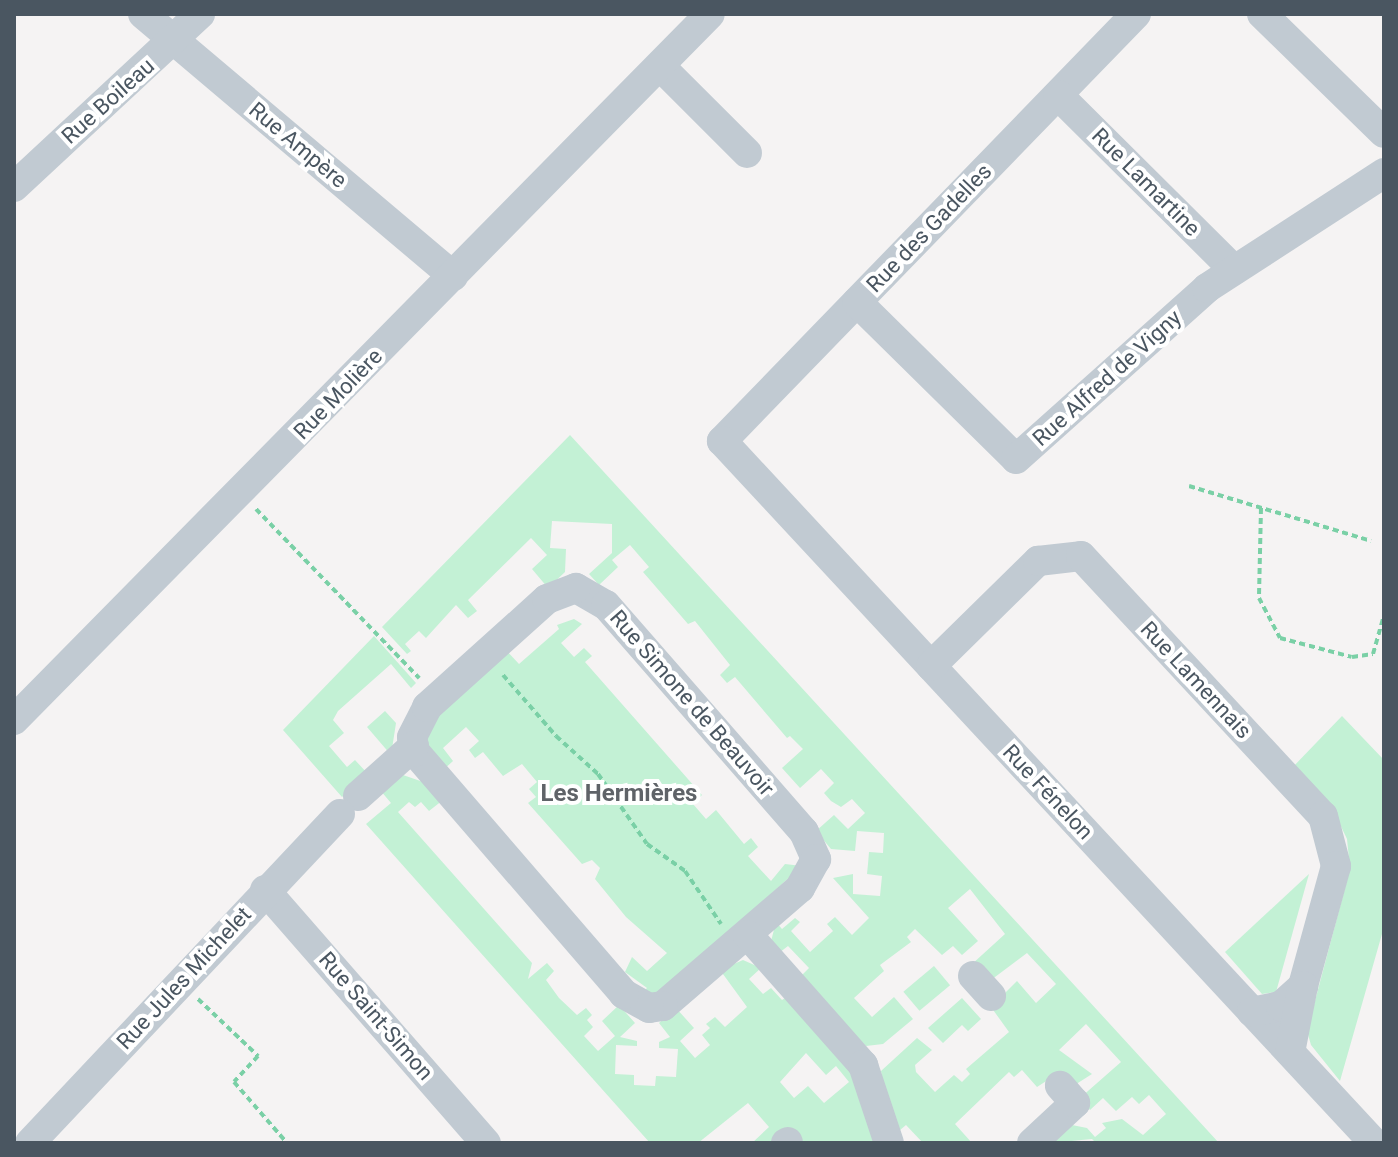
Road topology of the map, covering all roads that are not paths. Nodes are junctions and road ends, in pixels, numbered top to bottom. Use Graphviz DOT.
graph roads {
  1 [pos="143,14"];
  2 [pos="200,14"];
  3 [pos="710,14"];
  4 [pos="1136,14"];
  5 [pos="1262,14"];
  6 [pos="174,40"];
  7 [pos="660,66"];
  8 [pos="1058,95"];
  9 [pos="1384,133"];
  10 [pos="747,153"];
  11 [pos="1384,173"];
  12 [pos="14,187"];
  13 [pos="1234,270"];
  14 [pos="453,276"];
  15 [pos="857,302"];
  16 [pos="722,441"];
  17 [pos="931,666"];
  18 [pos="14,720"];
  19 [pos="414,746"];
  20 [pos="349,805"];
  21 [pos="265,890"];
  22 [pos="743,940"];
  23 [pos="1303,986"];
  24 [pos="1252,1012"];
  25 [pos="1290,1052"];
  26 [pos="1076,1104"];
  27 [pos="43,1139"];
  28 [pos="486,1143"];
  29 [pos="889,1143"];
  30 [pos="1032,1143"];
  31 [pos="1374,1143"];
  1 -- 6 [label="street, Rue Ampère"];
  2 -- 6 [label="street, Rue Boileau"];
  3 -- 7 [label="street, Rue Molière"];
  4 -- 8 [label="street, Rue des Gadelles"];
  5 -- 9 [label="street"];
  6 -- 12 [label="street, Rue Boileau"];
  6 -- 14 [label="street, Rue Ampère"];
  7 -- 10 [label="street"];
  7 -- 14 [label="street, Rue Molière"];
  8 -- 13 [label="street, Rue Lamartine"];
  8 -- 15 [label="street, Rue des Gadelles"];
  11 -- 13 [label="street, Rue Alfred de Vigny"];
  13 -- 15 [label="street, Rue Alfred de Vigny"];
  14 -- 18 [label="street, Rue Molière"];
  15 -- 16 [label="street, Rue des Gadelles"];
  16 -- 17 [label="street, Rue Fénelon"];
  17 -- 23 [label="street, Rue Lamennais"];
  17 -- 24 [label="street, Rue Fénelon"];
  19 -- 20 [label="street, Rue Simone de Beauvoir"];
  19 -- 22 [label="street, Rue Simone de Beauvoir"];
  19 -- 22 [label="street, Rue Simone de Beauvoir"];
  20 -- 21 [label="street, Rue Jules Michelet"];
  21 -- 27 [label="street, Rue Jules Michelet"];
  21 -- 28 [label="street, Rue Saint-Simon"];
  22 -- 29 [label="street"];
  23 -- 24 [label="street"];
  23 -- 25 [label="street"];
  24 -- 25 [label="street, Rue Fénelon"];
  25 -- 31 [label="street, Rue Fénelon"];
  26 -- 30 [label="street"];
}
